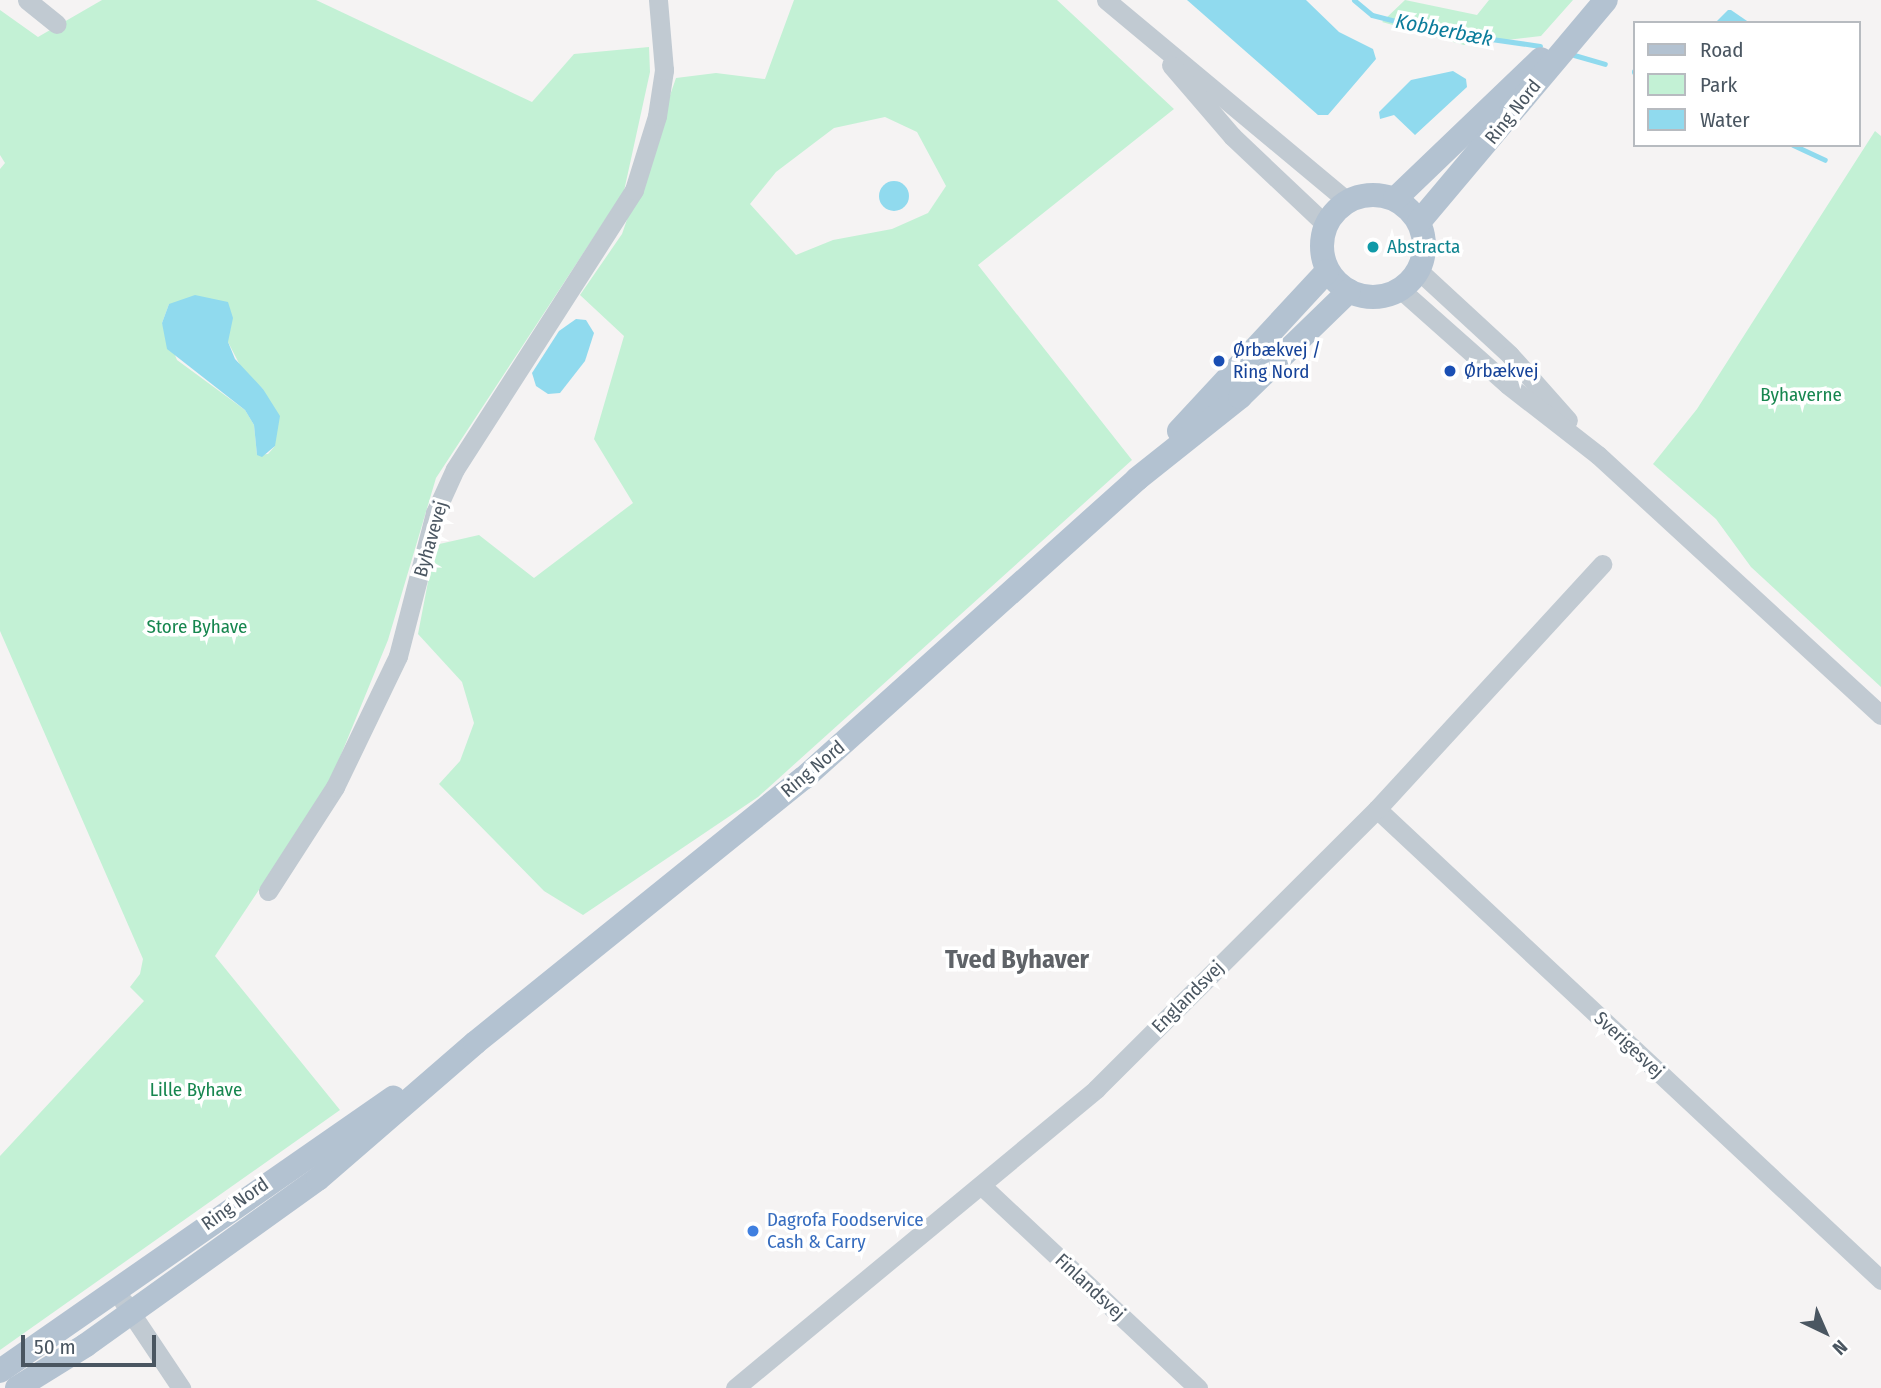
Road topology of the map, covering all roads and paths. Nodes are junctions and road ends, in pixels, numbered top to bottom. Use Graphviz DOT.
graph roads {
  1 [pos="27,0"];
  2 [pos="658,0"];
  3 [pos="1106,0"];
  4 [pos="1605,0"];
  5 [pos="57,24"];
  6 [pos="1139,30"];
  7 [pos="1395,200"];
  8 [pos="1346,201"];
  9 [pos="1419,222"];
  10 [pos="1326,225"];
  11 [pos="1418,270"];
  12 [pos="1327,271"];
  13 [pos="1400,289"];
  14 [pos="1349,291"];
  15 [pos="1598,455"];
  16 [pos="1137,479"];
  17 [pos="1602,564"];
  18 [pos="1881,715"];
  19 [pos="1377,809"];
  20 [pos="268,891"];
  21 [pos="475,1043"];
  22 [pos="982,1186"];
  23 [pos="1881,1280"];
  24 [pos="115,1288"];
  25 [pos="131,1313"];
  26 [pos="0,1371"];
  27 [pos="17,1388"];
  28 [pos="181,1388"];
  29 [pos="735,1388"];
  30 [pos="1198,1388"];
  1 -- 5 [label="street"];
  2 -- 20 [label="street, Byhavevej"];
  3 -- 6 [label="street"];
  4 -- 7 [label="main road, Ring Nord"];
  4 -- 9 [label="main road, Ring Nord"];
  6 -- 8 [label="street"];
  6 -- 10 [label="street"];
  7 -- 8 [label="main road"];
  7 -- 9 [label="main road"];
  8 -- 10 [label="main road"];
  9 -- 11 [label="main road"];
  10 -- 12 [label="main road"];
  11 -- 13 [label="main road"];
  11 -- 15 [label="street"];
  12 -- 14 [label="main road"];
  12 -- 16 [label="main road, Ring Nord"];
  13 -- 14 [label="main road"];
  13 -- 15 [label="street"];
  14 -- 16 [label="main road, Ring Nord"];
  15 -- 18 [label="street"];
  16 -- 21 [label="main road, Ring Nord"];
  17 -- 19 [label="street, Englandsvej"];
  19 -- 22 [label="street, Englandsvej"];
  19 -- 23 [label="street, Sverigesvej"];
  21 -- 24 [label="main road, Ring Nord"];
  21 -- 25 [label="main road, Ring Nord"];
  22 -- 29 [label="street, Englandsvej"];
  22 -- 30 [label="street, Finlandsvej"];
  24 -- 25 [label="street"];
  24 -- 26 [label="main road, Ring Nord"];
  25 -- 27 [label="main road, Ring Nord"];
  25 -- 28 [label="street"];
}
